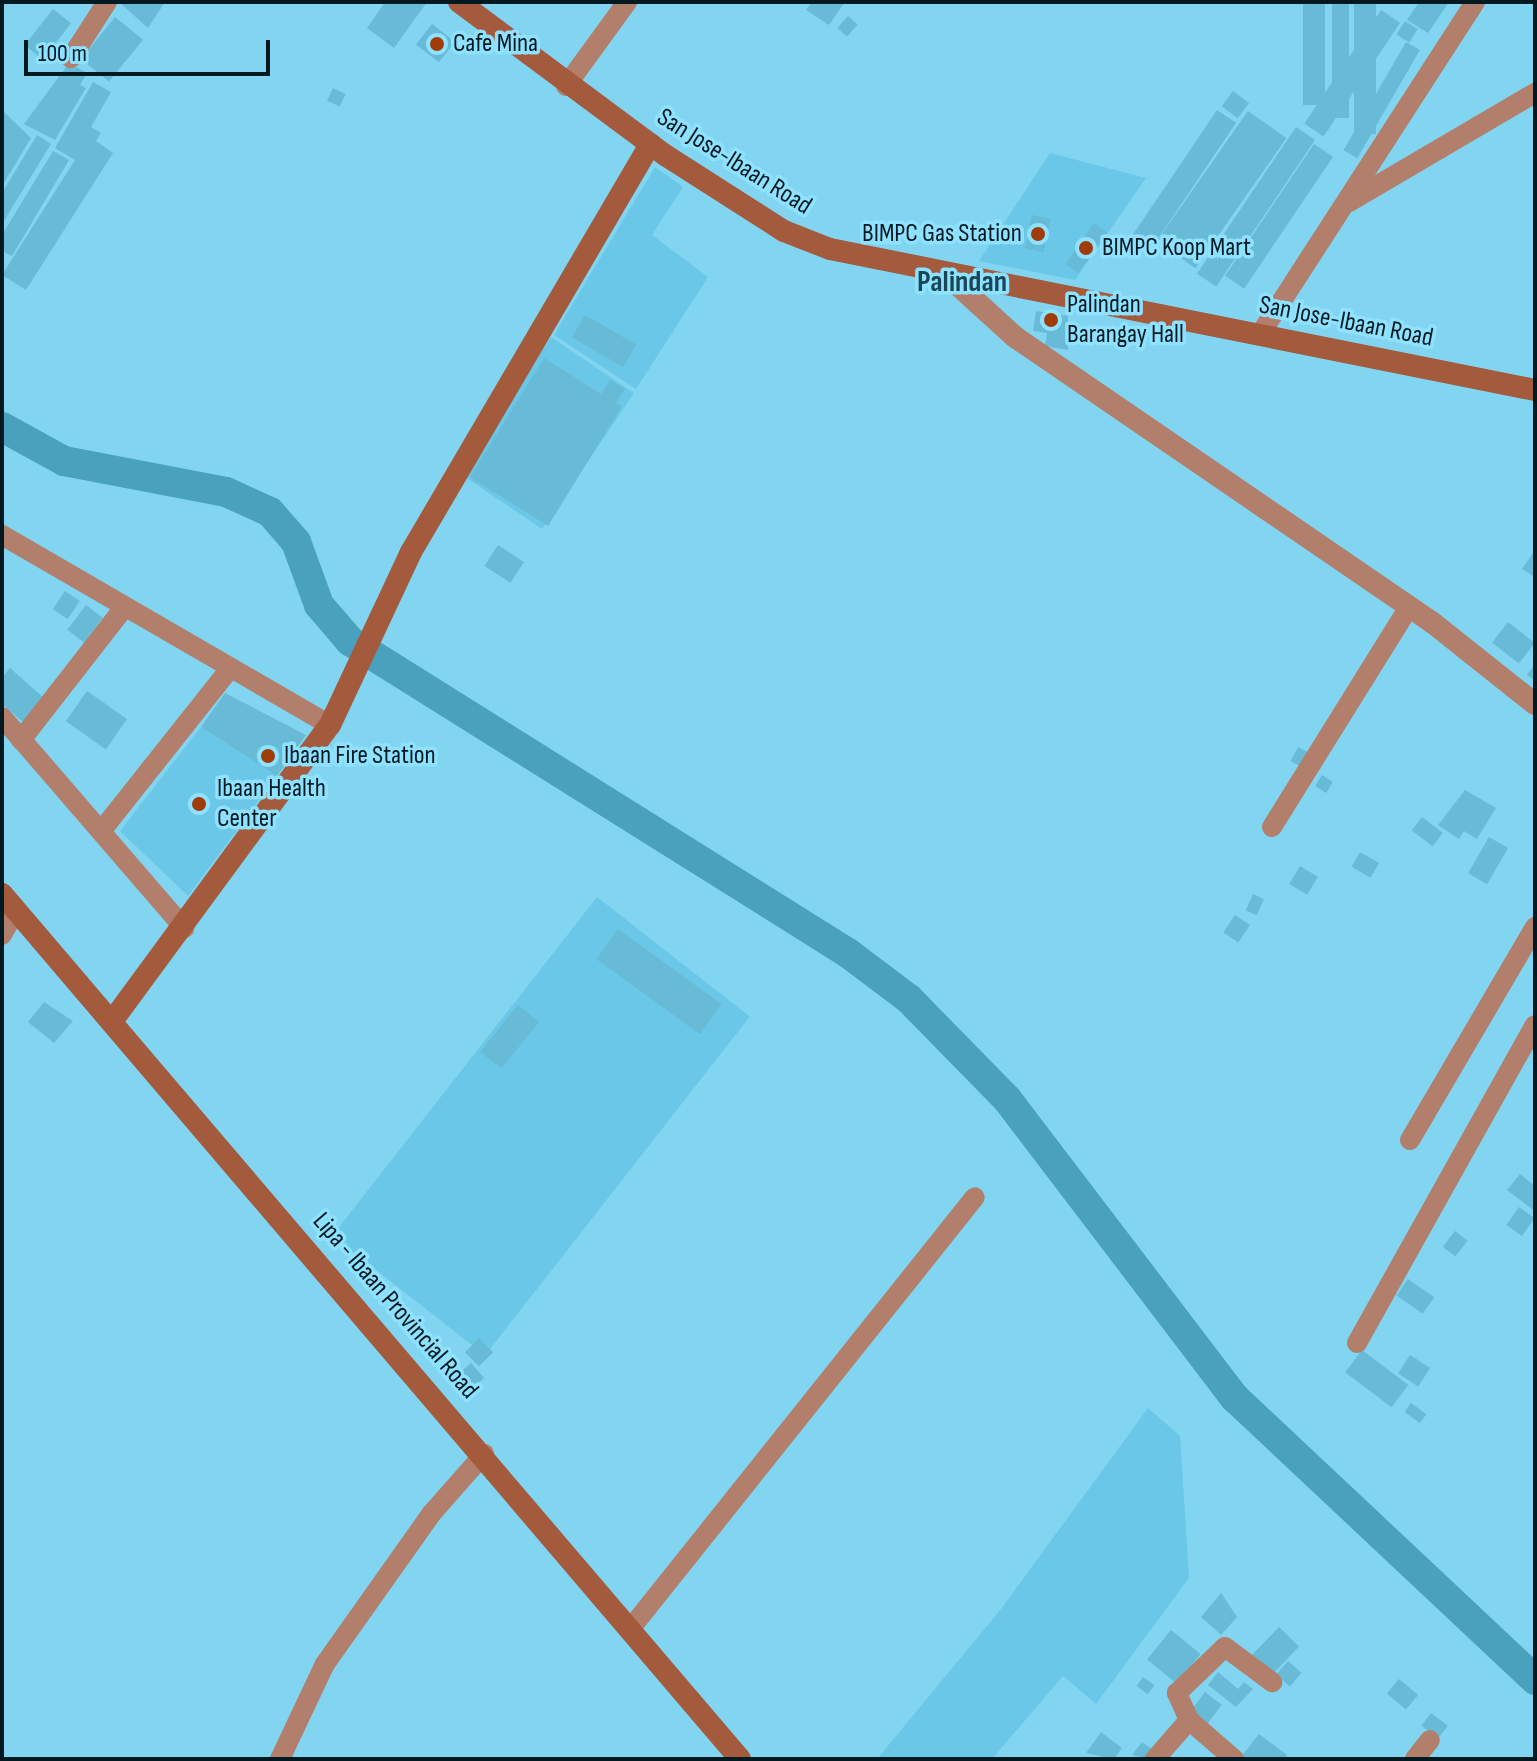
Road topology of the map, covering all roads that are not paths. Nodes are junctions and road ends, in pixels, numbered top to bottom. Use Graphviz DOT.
graph roads {
  1 [pos="107,2"];
  2 [pos="459,2"];
  3 [pos="627,2"];
  4 [pos="1475,2"];
  5 [pos="71,58"];
  6 [pos="566,86"];
  7 [pos="1535,93"];
  8 [pos="650,144"];
  9 [pos="1344,205"];
  10 [pos="948,276"];
  11 [pos="1261,333"];
  12 [pos="1535,390"];
  13 [pos="2,535"];
  14 [pos="1409,607"];
  15 [pos="123,609"];
  16 [pos="228,671"];
  17 [pos="1535,704"];
  18 [pos="2,717"];
  19 [pos="330,725"];
  20 [pos="21,740"];
  21 [pos="1272,827"];
  22 [pos="102,830"];
  23 [pos="9,902"];
  24 [pos="1535,927"];
  25 [pos="184,928"];
  26 [pos="2,935"];
  27 [pos="113,1020"];
  28 [pos="1535,1025"];
  29 [pos="1410,1140"];
  30 [pos="975,1197"];
  31 [pos="1357,1343"];
  32 [pos="484,1454"];
  33 [pos="631,1628"];
  34 [pos="1272,1682"];
  35 [pos="1189,1720"];
  36 [pos="1430,1740"];
  37 [pos="280,1759"];
  38 [pos="740,1759"];
  39 [pos="1155,1759"];
  40 [pos="1234,1759"];
  41 [pos="1415,1759"];
  1 -- 5 [label="street"];
  2 -- 6 [label="main road, San Jose-Ibaan Road"];
  3 -- 6 [label="street"];
  4 -- 9 [label="street"];
  6 -- 8 [label="main road, San Jose-Ibaan Road"];
  7 -- 9 [label="street"];
  8 -- 10 [label="main road, San Jose-Ibaan Road"];
  8 -- 19 [label="main road"];
  9 -- 11 [label="street"];
  10 -- 11 [label="main road, San Jose-Ibaan Road"];
  10 -- 14 [label="street"];
  11 -- 12 [label="main road, San Jose-Ibaan Road"];
  13 -- 15 [label="street"];
  14 -- 17 [label="street"];
  14 -- 21 [label="street"];
  15 -- 16 [label="street"];
  15 -- 20 [label="street"];
  16 -- 19 [label="street"];
  16 -- 22 [label="street"];
  18 -- 20 [label="street"];
  19 -- 25 [label="main road"];
  20 -- 22 [label="street"];
  22 -- 25 [label="street"];
  23 -- 26 [label="street"];
  23 -- 27 [label="main road, Lipa - Ibaan Provincial Road"];
  24 -- 29 [label="street"];
  25 -- 27 [label="main road"];
  27 -- 32 [label="main road, Lipa - Ibaan Provincial Road"];
  28 -- 31 [label="street"];
  30 -- 33 [label="street"];
  32 -- 33 [label="main road, Lipa - Ibaan Provincial Road"];
  32 -- 37 [label="street"];
  33 -- 38 [label="main road, Lipa - Ibaan Provincial Road"];
  34 -- 35 [label="street"];
  35 -- 39 [label="street"];
  35 -- 40 [label="street"];
  36 -- 41 [label="street"];
}
